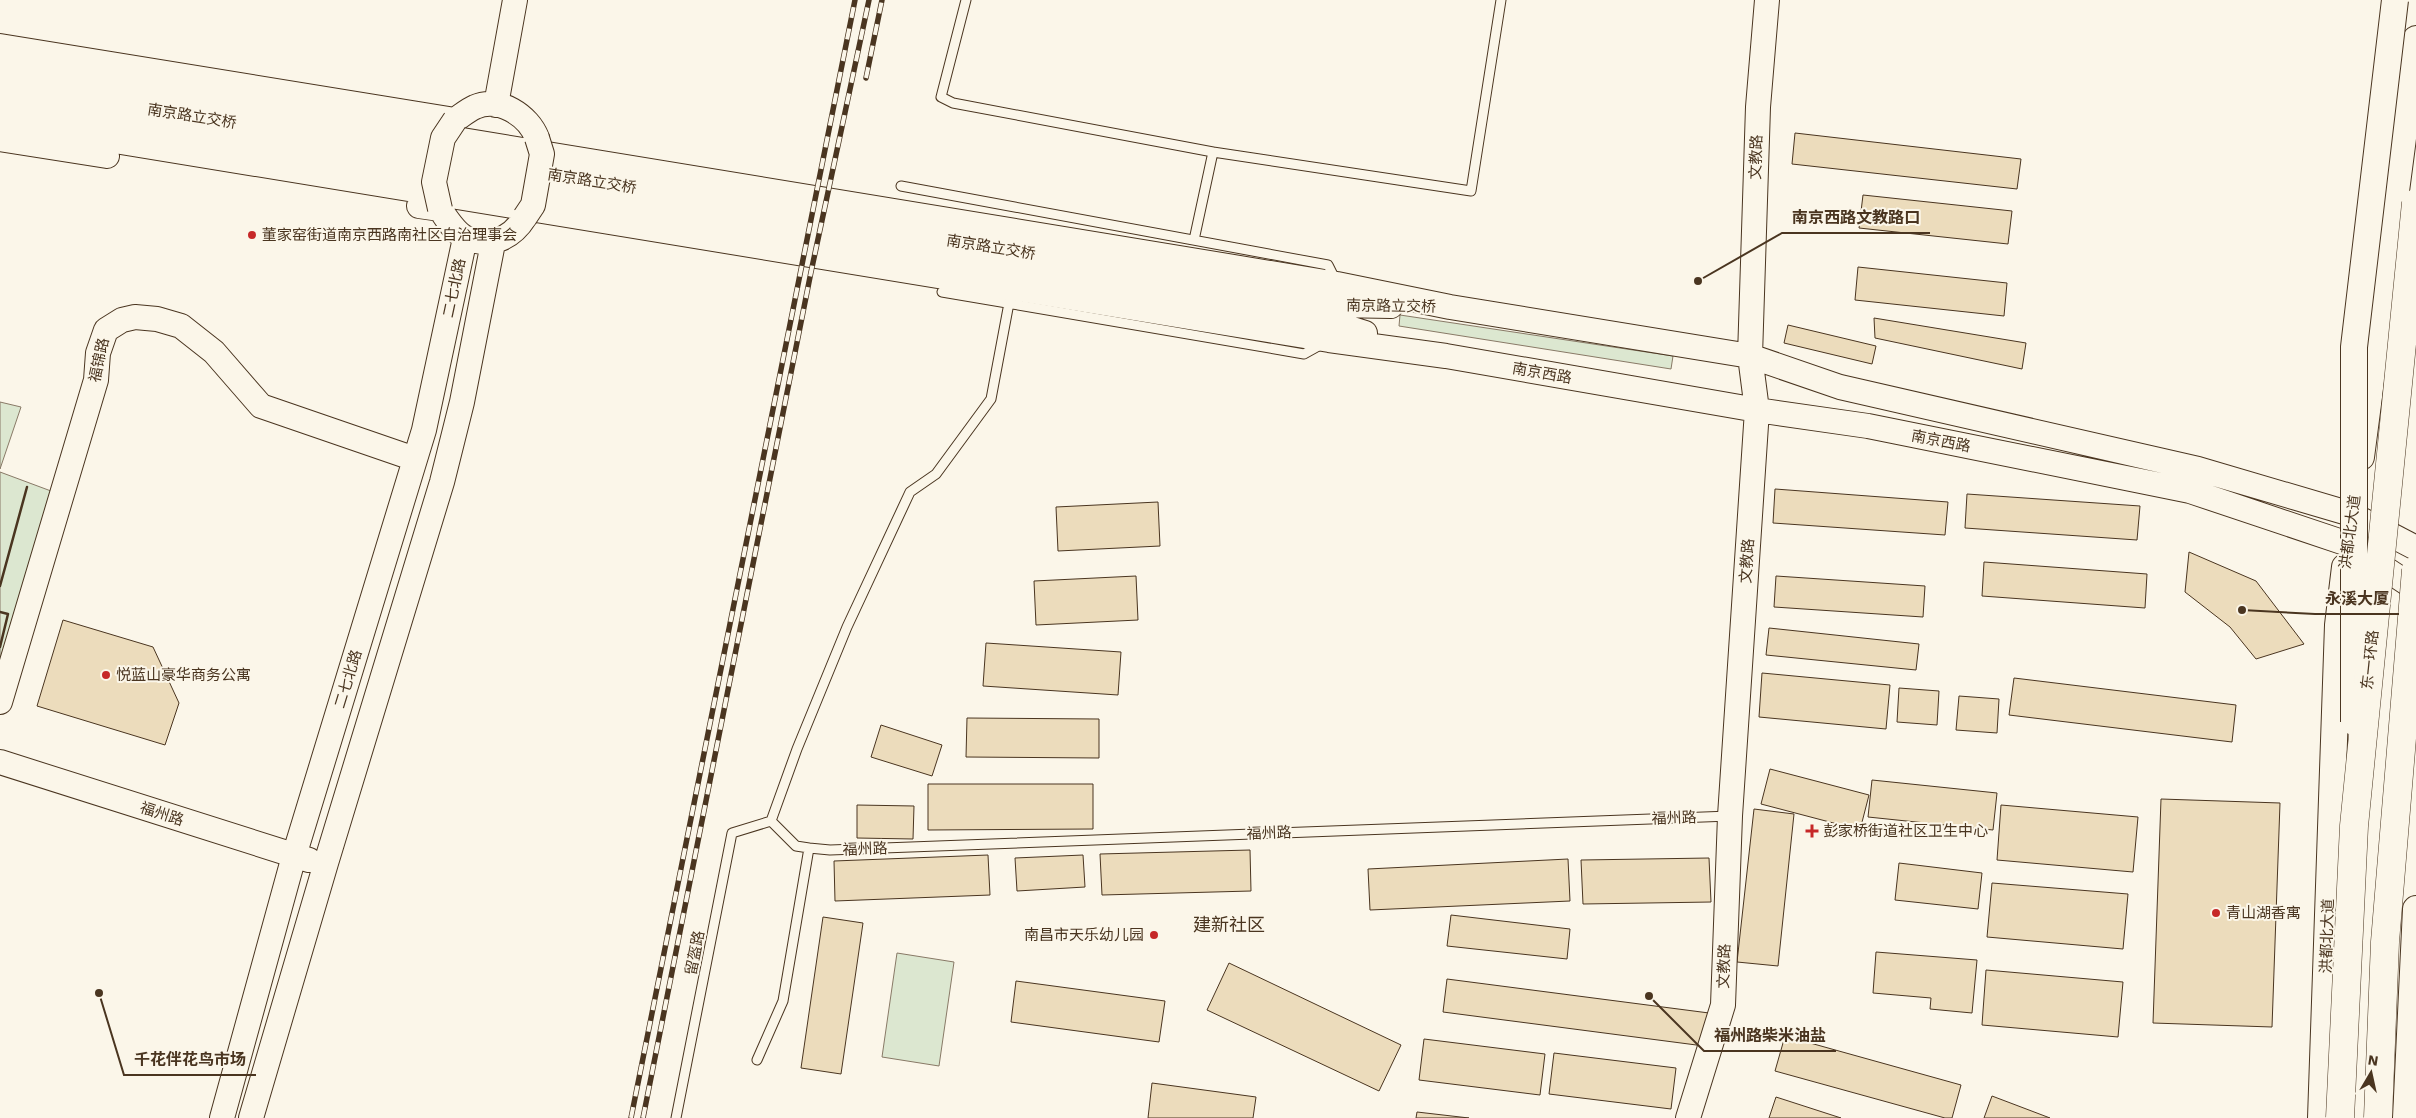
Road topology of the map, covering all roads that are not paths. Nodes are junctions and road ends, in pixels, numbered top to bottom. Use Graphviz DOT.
graph roads {
  1 [pos="515,0"];
  2 [pos="966,0"];
  3 [pos="1501,0"];
  4 [pos="1767,0"];
  5 [pos="2395,0"];
  6 [pos="2416,40"];
  7 [pos="0,46"];
  8 [pos="0,64"];
  9 [pos="0,85"];
  10 [pos="0,102"];
  11 [pos="496,105"];
  12 [pos="455,120"];
  13 [pos="0,122"];
  14 [pos="0,139"];
  15 [pos="1213,152"];
  16 [pos="901,186"];
  17 [pos="2416,203"];
  18 [pos="440,209"];
  19 [pos="465,238"];
  20 [pos="1194,240"];
  21 [pos="493,243"];
  22 [pos="1338,284"];
  23 [pos="942,292"];
  24 [pos="1009,303"];
  25 [pos="1450,308"];
  26 [pos="1329,340"];
  27 [pos="1446,356"];
  28 [pos="1750,356"];
  29 [pos="1757,410"];
  30 [pos="415,459"];
  31 [pos="2351,514"];
  32 [pos="2348,544"];
  33 [pos="2416,548"];
  34 [pos="2416,570"];
  35 [pos="2416,589"];
  36 [pos="0,702"];
  37 [pos="0,762"];
  38 [pos="1730,816"];
  39 [pos="771,821"];
  40 [pos="2354,826"];
  41 [pos="808,848"];
  42 [pos="294,856"];
  43 [pos="326,863"];
  44 [pos="2416,909"];
  45 [pos="757,1060"];
  46 [pos="222,1118"];
  47 [pos="251,1118"];
  48 [pos="676,1118"];
  49 [pos="1688,1118"];
  50 [pos="2321,1118"];
  51 [pos="2340,1118"];
  52 [pos="2378,1118"];
  53 [pos="2406,1118"];
  1 -- 11 [label="main road"];
  2 -- 15 [label="lane"];
  3 -- 15 [label="lane"];
  4 -- 28 [label="main road, 文教路"];
  5 -- 40 [label="main road, bridge"];
  6 -- 31 [label="main road, 洪都北大道"];
  7 -- 12 [label="main road"];
  8 -- 22 [label="main road, 南京路立交桥"];
  9 -- 25 [label="main road, 南京路立交桥"];
  10 -- 27 [label="main road, 南京路立交桥"];
  11 -- 12 [label="main road"];
  11 -- 21 [label="main road, bridge"];
  12 -- 18 [label="main road, bridge"];
  13 -- 26 [label="main road"];
  14 -- 18 [label="main road"];
  15 -- 20 [label="lane"];
  16 -- 20 [label="lane"];
  17 -- 40 [label="highway, 东一环路, bridge"];
  18 -- 19 [label="main road"];
  19 -- 21 [label="main road"];
  19 -- 30 [label="main road, 二七北路"];
  20 -- 22 [label="lane"];
  21 -- 43 [label="main road, 二七北路"];
  22 -- 25 [label="main road, 南京路立交桥"];
  23 -- 24 [label="lane"];
  24 -- 26 [label="lane"];
  24 -- 39 [label="lane"];
  25 -- 28 [label="main road, 南京西路"];
  26 -- 27 [label="main road"];
  27 -- 29 [label="main road, 南京西路"];
  28 -- 29 [label="main road, 文教路"];
  28 -- 31 [label="main road, 南京西路"];
  29 -- 32 [label="main road, 南京西路"];
  29 -- 38 [label="main road, 文教路"];
  30 -- 36 [label="main road, 福锦路"];
  30 -- 42 [label="main road, 二七北路"];
  31 -- 32 [label="main road, 洪都北大道"];
  31 -- 33 [label="main road, 南京西路"];
  32 -- 35 [label="main road, 南京西路"];
  32 -- 50 [label="main road, 洪都北大道"];
  34 -- 52 [label="highway, bridge"];
  37 -- 42 [label="main road, 福州路"];
  38 -- 41 [label="lane, 福州路"];
  38 -- 49 [label="main road, 文教路"];
  39 -- 41 [label="lane"];
  39 -- 48 [label="lane, 留盔路"];
  40 -- 51 [label="highway, 东一环路, bridge"];
  41 -- 45 [label="lane"];
  42 -- 43 [label="main road, 福州路"];
  42 -- 46 [label="main road, 二七北路"];
  43 -- 47 [label="main road, 二七北路"];
  44 -- 53 [label="main road"];
}
